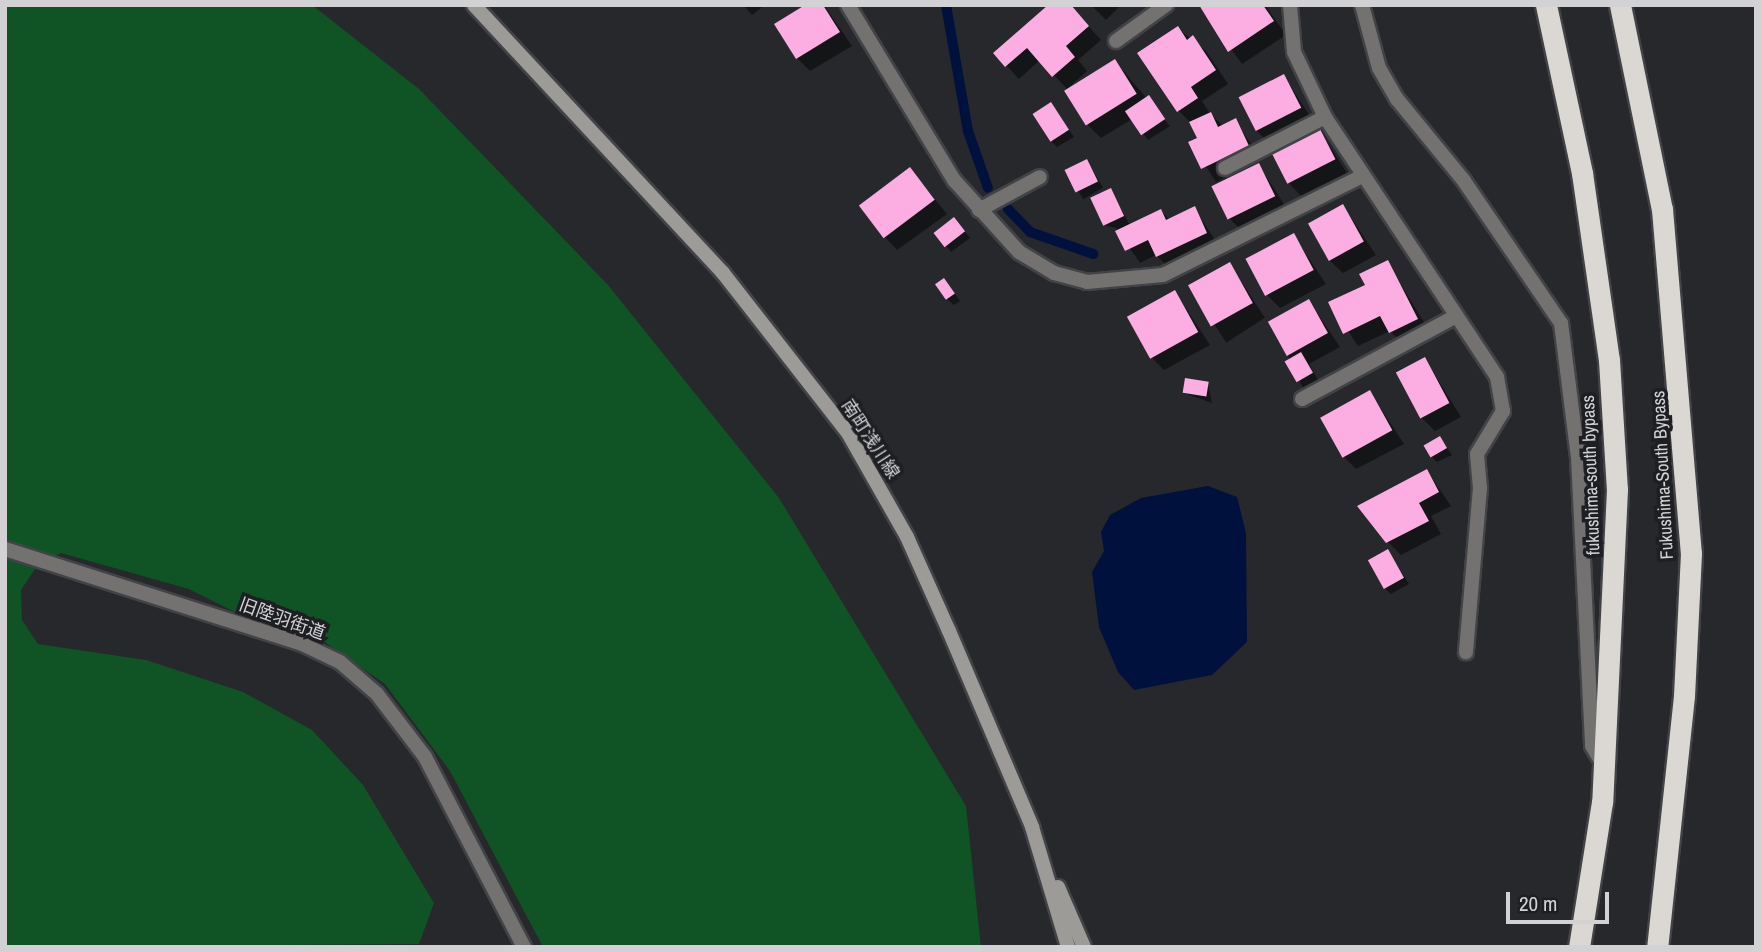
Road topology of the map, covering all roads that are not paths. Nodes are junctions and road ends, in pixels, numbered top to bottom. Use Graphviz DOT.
graph roads {
  1 [pos="474,5"];
  2 [pos="848,5"];
  3 [pos="1166,5"];
  4 [pos="1290,5"];
  5 [pos="1362,5"];
  6 [pos="1546,5"];
  7 [pos="1620,5"];
  8 [pos="1116,41"];
  9 [pos="1325,117"];
  10 [pos="1225,168"];
  11 [pos="1362,176"];
  12 [pos="1040,177"];
  13 [pos="979,209"];
  14 [pos="1454,317"];
  15 [pos="1302,399"];
  16 [pos="5,549"];
  17 [pos="1466,652"];
  18 [pos="1605,768"];
  19 [pos="1032,827"];
  20 [pos="524,947"];
  21 [pos="1068,947"];
  22 [pos="1084,947"];
  23 [pos="1579,947"];
  24 [pos="1657,947"];
  1 -- 19 [label="street, 南町浅川線"];
  2 -- 13 [label="street"];
  3 -- 8 [label="street"];
  4 -- 9 [label="street"];
  5 -- 18 [label="street"];
  6 -- 18 [label="highway, fukushima-south bypass"];
  7 -- 24 [label="highway, Fukushima-South Bypass"];
  9 -- 10 [label="street"];
  9 -- 11 [label="street"];
  11 -- 13 [label="street"];
  11 -- 14 [label="street"];
  12 -- 13 [label="street"];
  14 -- 15 [label="street"];
  14 -- 17 [label="street"];
  16 -- 20 [label="street, 旧陸羽街道"];
  18 -- 23 [label="highway, fukushima-south bypass"];
  19 -- 21 [label="street, 南町浅川線"];
  19 -- 22 [label="street"];
}
